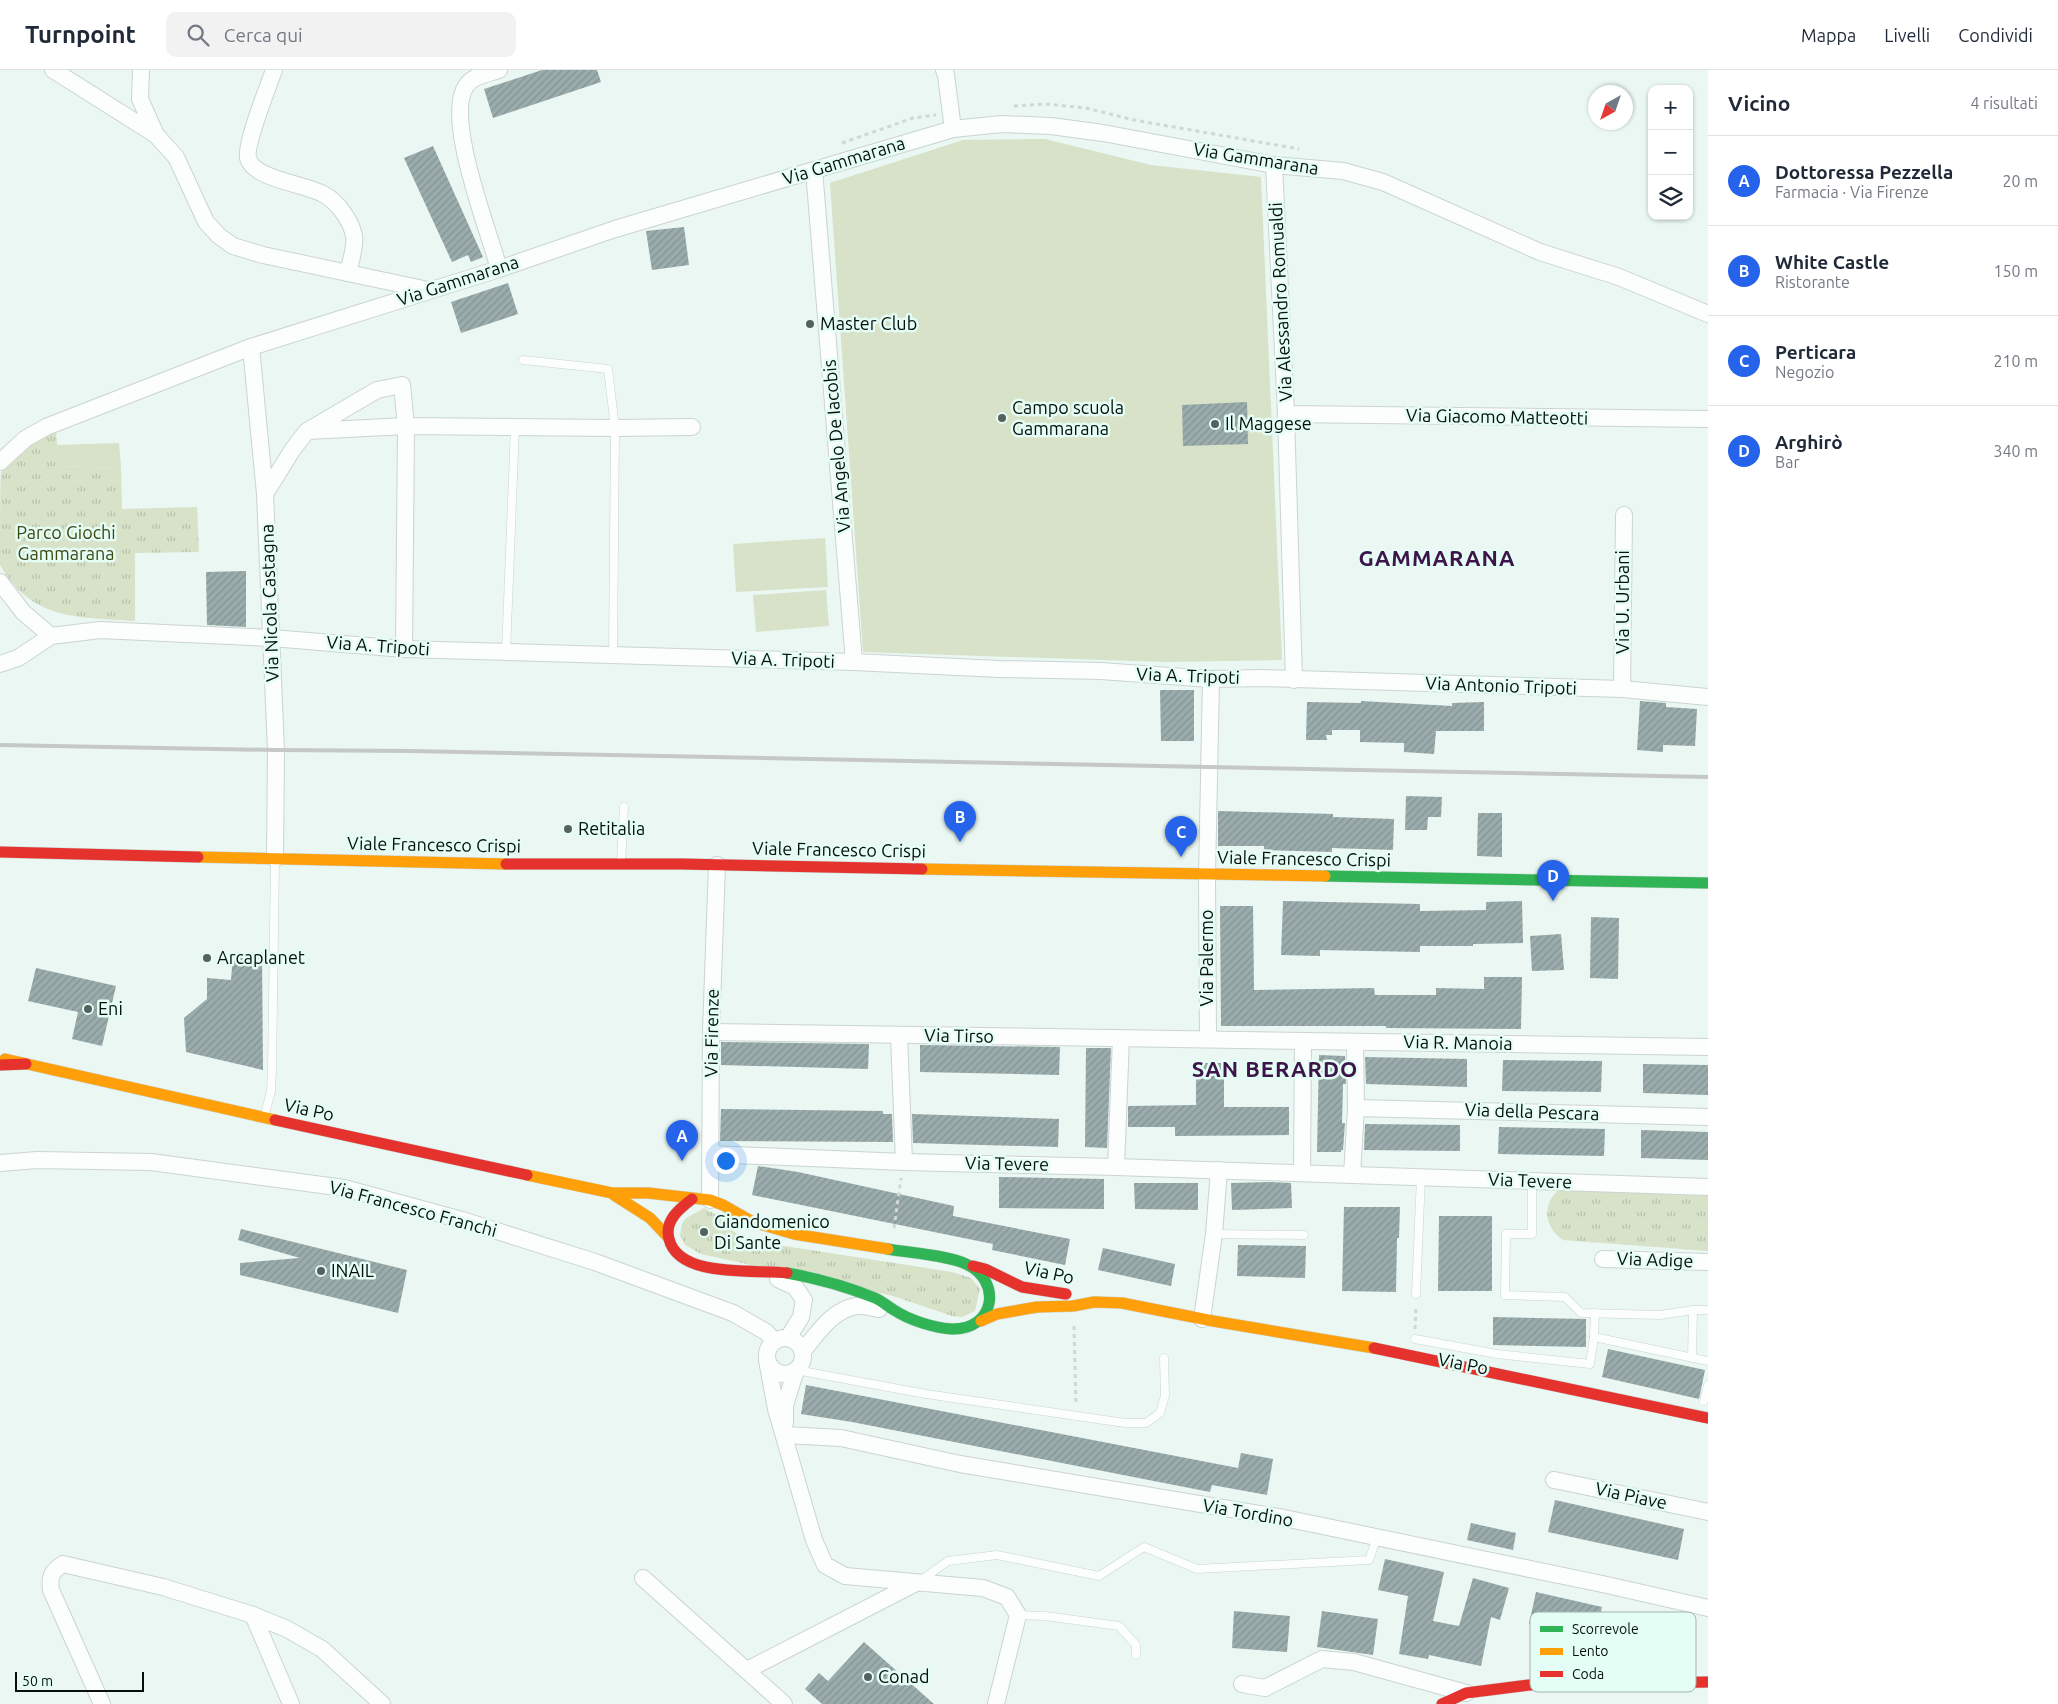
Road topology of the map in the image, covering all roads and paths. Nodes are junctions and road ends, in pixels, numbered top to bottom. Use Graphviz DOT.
graph roads {
  1 [pos="53,70"];
  2 [pos="141,70"];
  3 [pos="274,70"];
  4 [pos="500,70"];
  5 [pos="944,70"];
  6 [pos="1011,107"];
  7 [pos="952,121"];
  8 [pos="156,135"];
  9 [pos="841,143"];
  10 [pos="1300,149"];
  11 [pos="1274,165"];
  12 [pos="814,170"];
  13 [pos="499,269"];
  14 [pos="348,274"];
  15 [pos="430,290"];
  16 [pos="1708,314"];
  17 [pos="251,347"];
  18 [pos="523,360"];
  19 [pos="1286,414"];
  20 [pos="1708,419"];
  21 [pos="406,426"];
  22 [pos="515,426"];
  23 [pos="692,427"];
  24 [pos="615,428"];
  25 [pos="307,431"];
  26 [pos="0,462"];
  27 [pos="265,494"];
  28 [pos="1624,515"];
  29 [pos="0,582"];
  30 [pos="51,636"];
  31 [pos="272,638"];
  32 [pos="404,649"];
  33 [pos="506,652"];
  34 [pos="613,655"];
  35 [pos="854,662"];
  36 [pos="0,664"];
  37 [pos="1210,679"];
  38 [pos="1294,680"];
  39 [pos="1622,689"];
  40 [pos="1708,698"];
  41 [pos="624,807"];
  42 [pos="0,852"];
  43 [pos="275,859"];
  44 [pos="620,864"];
  45 [pos="717,865"];
  46 [pos="1207,876"];
  47 [pos="1708,883"];
  48 [pos="710,1032"];
  49 [pos="898,1035"];
  50 [pos="1121,1038"];
  51 [pos="1208,1039"];
  52 [pos="1303,1041"];
  53 [pos="1355,1042"];
  54 [pos="1708,1047"];
  55 [pos="0,1058"];
  56 [pos="26,1064"];
  57 [pos="0,1065"];
  58 [pos="1356,1108"];
  59 [pos="1708,1117"];
  60 [pos="264,1118"];
  61 [pos="711,1154"];
  62 [pos="904,1162"];
  63 [pos="0,1163"];
  64 [pos="1116,1167"];
  65 [pos="1219,1170"];
  66 [pos="1302,1173"];
  67 [pos="1352,1175"];
  68 [pos="1421,1177"];
  69 [pos="1532,1181"];
  70 [pos="1708,1187"];
  71 [pos="612,1193"];
  72 [pos="692,1200"];
  73 [pos="710,1200"];
  74 [pos="1214,1234"];
  75 [pos="1304,1235"];
  76 [pos="668,1237"];
  77 [pos="891,1250"];
  78 [pos="1603,1259"];
  79 [pos="1708,1262"];
  80 [pos="970,1266"];
  81 [pos="761,1273"];
  82 [pos="1416,1294"];
  83 [pos="1094,1302"];
  84 [pos="895,1310"];
  85 [pos="1692,1310"];
  86 [pos="1708,1310"];
  87 [pos="1595,1313"];
  88 [pos="1074,1318"];
  89 [pos="1208,1320"];
  90 [pos="981,1321"];
  91 [pos="1594,1338"];
  92 [pos="1415,1339"];
  93 [pos="781,1340"];
  94 [pos="1318,1351"];
  95 [pos="803,1352"];
  96 [pos="1692,1357"];
  97 [pos="1164,1358"];
  98 [pos="767,1360"];
  99 [pos="1708,1361"];
  100 [pos="796,1370"];
  101 [pos="1708,1385"];
  102 [pos="1704,1401"];
  103 [pos="1076,1416"];
  104 [pos="1708,1418"];
  105 [pos="785,1435"];
  106 [pos="1554,1480"];
  107 [pos="1708,1512"];
  108 [pos="1377,1537"];
  109 [pos="643,1578"];
  110 [pos="919,1582"];
  111 [pos="1708,1608"];
  112 [pos="253,1615"];
  113 [pos="1018,1615"];
  114 [pos="1136,1655"];
  115 [pos="747,1670"];
  116 [pos="1242,1684"];
  117 [pos="1530,1685"];
  118 [pos="1466,1693"];
  119 [pos="102,1704"];
  120 [pos="291,1704"];
  121 [pos="382,1704"];
  122 [pos="784,1704"];
  123 [pos="996,1704"];
  124 [pos="1442,1704"];
  1 -- 8 [label="street"];
  2 -- 8 [label="street"];
  3 -- 14 [label="street"];
  4 -- 13 [label="street"];
  5 -- 7 [label="street"];
  6 -- 10 [label="path"];
  7 -- 9 [label="path"];
  7 -- 11 [label="street, Via Gammarana"];
  7 -- 12 [label="street, Via Gammarana"];
  8 -- 14 [label="street"];
  11 -- 16 [label="street, Via Gammarana"];
  11 -- 19 [label="street, Via Alessandro Romualdi"];
  12 -- 13 [label="street, Via Gammarana"];
  12 -- 35 [label="street, Via Angelo De Iacobis"];
  13 -- 15 [label="street, Via Gammarana"];
  14 -- 15 [label="street"];
  15 -- 17 [label="street, Via Gammarana"];
  17 -- 26 [label="street, Via Gammarana"];
  17 -- 27 [label="street, Via Nicola Castagna"];
  18 -- 24 [label="lane"];
  19 -- 20 [label="street, Via Giacomo Matteotti"];
  19 -- 38 [label="street, Via Alessandro Romualdi"];
  21 -- 22 [label="street"];
  21 -- 25 [label="street"];
  21 -- 25 [label="street"];
  21 -- 32 [label="street"];
  22 -- 24 [label="street"];
  22 -- 33 [label="lane"];
  23 -- 24 [label="street"];
  24 -- 34 [label="lane"];
  25 -- 27 [label="street"];
  27 -- 31 [label="street, Via Nicola Castagna"];
  28 -- 39 [label="street, Via U. Urbani"];
  29 -- 30 [label="street"];
  30 -- 31 [label="street, Via A. Tripoti"];
  30 -- 36 [label="street"];
  31 -- 32 [label="street, Via A. Tripoti"];
  31 -- 43 [label="street, Via Nicola Castagna"];
  32 -- 33 [label="street, Via A. Tripoti"];
  33 -- 34 [label="street, Via A. Tripoti"];
  34 -- 35 [label="street, Via A. Tripoti"];
  35 -- 37 [label="street, Via A. Tripoti"];
  37 -- 38 [label="street, Via A. Tripoti"];
  37 -- 46 [label="street, Via Palermo"];
  38 -- 39 [label="street, Via Antonio Tripoti"];
  39 -- 40 [label="street, Via Antonio Tripoti"];
  41 -- 44 [label="lane"];
  42 -- 43 [label="main road, Viale Francesco Crispi"];
  43 -- 44 [label="main road, Viale Francesco Crispi"];
  43 -- 60 [label="lane"];
  44 -- 45 [label="main road, Viale Francesco Crispi"];
  45 -- 46 [label="main road, Viale Francesco Crispi"];
  45 -- 48 [label="street, Via Firenze"];
  46 -- 47 [label="main road, Viale Francesco Crispi"];
  46 -- 51 [label="street, Via Palermo"];
  48 -- 49 [label="street, Via Tirso"];
  48 -- 61 [label="street, Via Firenze"];
  49 -- 50 [label="street, Via Tirso"];
  49 -- 62 [label="street"];
  50 -- 51 [label="street, Via Tirso"];
  50 -- 64 [label="street"];
  51 -- 52 [label="street, Via R. Manoia"];
  52 -- 53 [label="street, Via R. Manoia"];
  52 -- 66 [label="street"];
  53 -- 54 [label="street, Via R. Manoia"];
  53 -- 58 [label="street"];
  55 -- 56 [label="main road, Via Po"];
  56 -- 57 [label="main road"];
  56 -- 60 [label="main road, Via Po"];
  58 -- 59 [label="street, Via della Pescara"];
  58 -- 67 [label="street"];
  60 -- 71 [label="main road, Via Po"];
  61 -- 62 [label="street, Via Tevere"];
  61 -- 73 [label="street, Via Firenze"];
  62 -- 64 [label="street, Via Tevere"];
  62 -- 77 [label="path"];
  63 -- 93 [label="street, Via Francesco Franchi"];
  64 -- 65 [label="street, Via Tevere"];
  65 -- 66 [label="street, Via Tevere"];
  65 -- 74 [label="street"];
  66 -- 67 [label="street, Via Tevere"];
  67 -- 68 [label="street, Via Tevere"];
  68 -- 69 [label="street, Via Tevere"];
  68 -- 82 [label="lane"];
  69 -- 70 [label="street, Via Tevere"];
  69 -- 87 [label="lane"];
  71 -- 72 [label="main road, Via Po"];
  71 -- 76 [label="main road, Via Po"];
  72 -- 73 [label="main road, Via Po"];
  72 -- 76 [label="main road"];
  73 -- 77 [label="main road, Via Po"];
  74 -- 75 [label="lane"];
  74 -- 89 [label="street"];
  76 -- 81 [label="main road, Via Po"];
  77 -- 80 [label="main road, Via Po"];
  78 -- 79 [label="street, Via Adige"];
  80 -- 83 [label="main road, Via Po"];
  80 -- 90 [label="main road"];
  81 -- 84 [label="main road, Via Po"];
  81 -- 93 [label="street"];
  82 -- 92 [label="path"];
  83 -- 89 [label="main road, Via Po"];
  83 -- 90 [label="main road, Via Po"];
  84 -- 90 [label="main road, Via Po"];
  84 -- 95 [label="street"];
  85 -- 86 [label="lane"];
  85 -- 87 [label="lane"];
  85 -- 96 [label="lane"];
  87 -- 91 [label="lane"];
  88 -- 103 [label="path"];
  89 -- 94 [label="main road, Via Po"];
  89 -- 104 [label="main road, Via Po"];
  91 -- 92 [label="lane"];
  91 -- 96 [label="lane"];
  93 -- 95 [label="street"];
  93 -- 98 [label="street"];
  95 -- 100 [label="street"];
  96 -- 99 [label="lane"];
  97 -- 103 [label="lane"];
  98 -- 100 [label="street"];
  98 -- 105 [label="street"];
  100 -- 103 [label="lane"];
  100 -- 105 [label="street"];
  101 -- 102 [label="lane"];
  105 -- 108 [label="street, Via Tordino"];
  105 -- 110 [label="street"];
  106 -- 107 [label="street, Via Piave"];
  108 -- 110 [label="lane"];
  108 -- 111 [label="street, Via Tordino"];
  109 -- 115 [label="street"];
  110 -- 113 [label="street"];
  110 -- 115 [label="street"];
  112 -- 119 [label="street"];
  112 -- 120 [label="street"];
  112 -- 121 [label="street"];
  113 -- 114 [label="lane"];
  113 -- 123 [label="street"];
  115 -- 122 [label="street"];
  116 -- 118 [label="street"];
  117 -- 118 [label="main road"];
  118 -- 124 [label="main road"];
}
